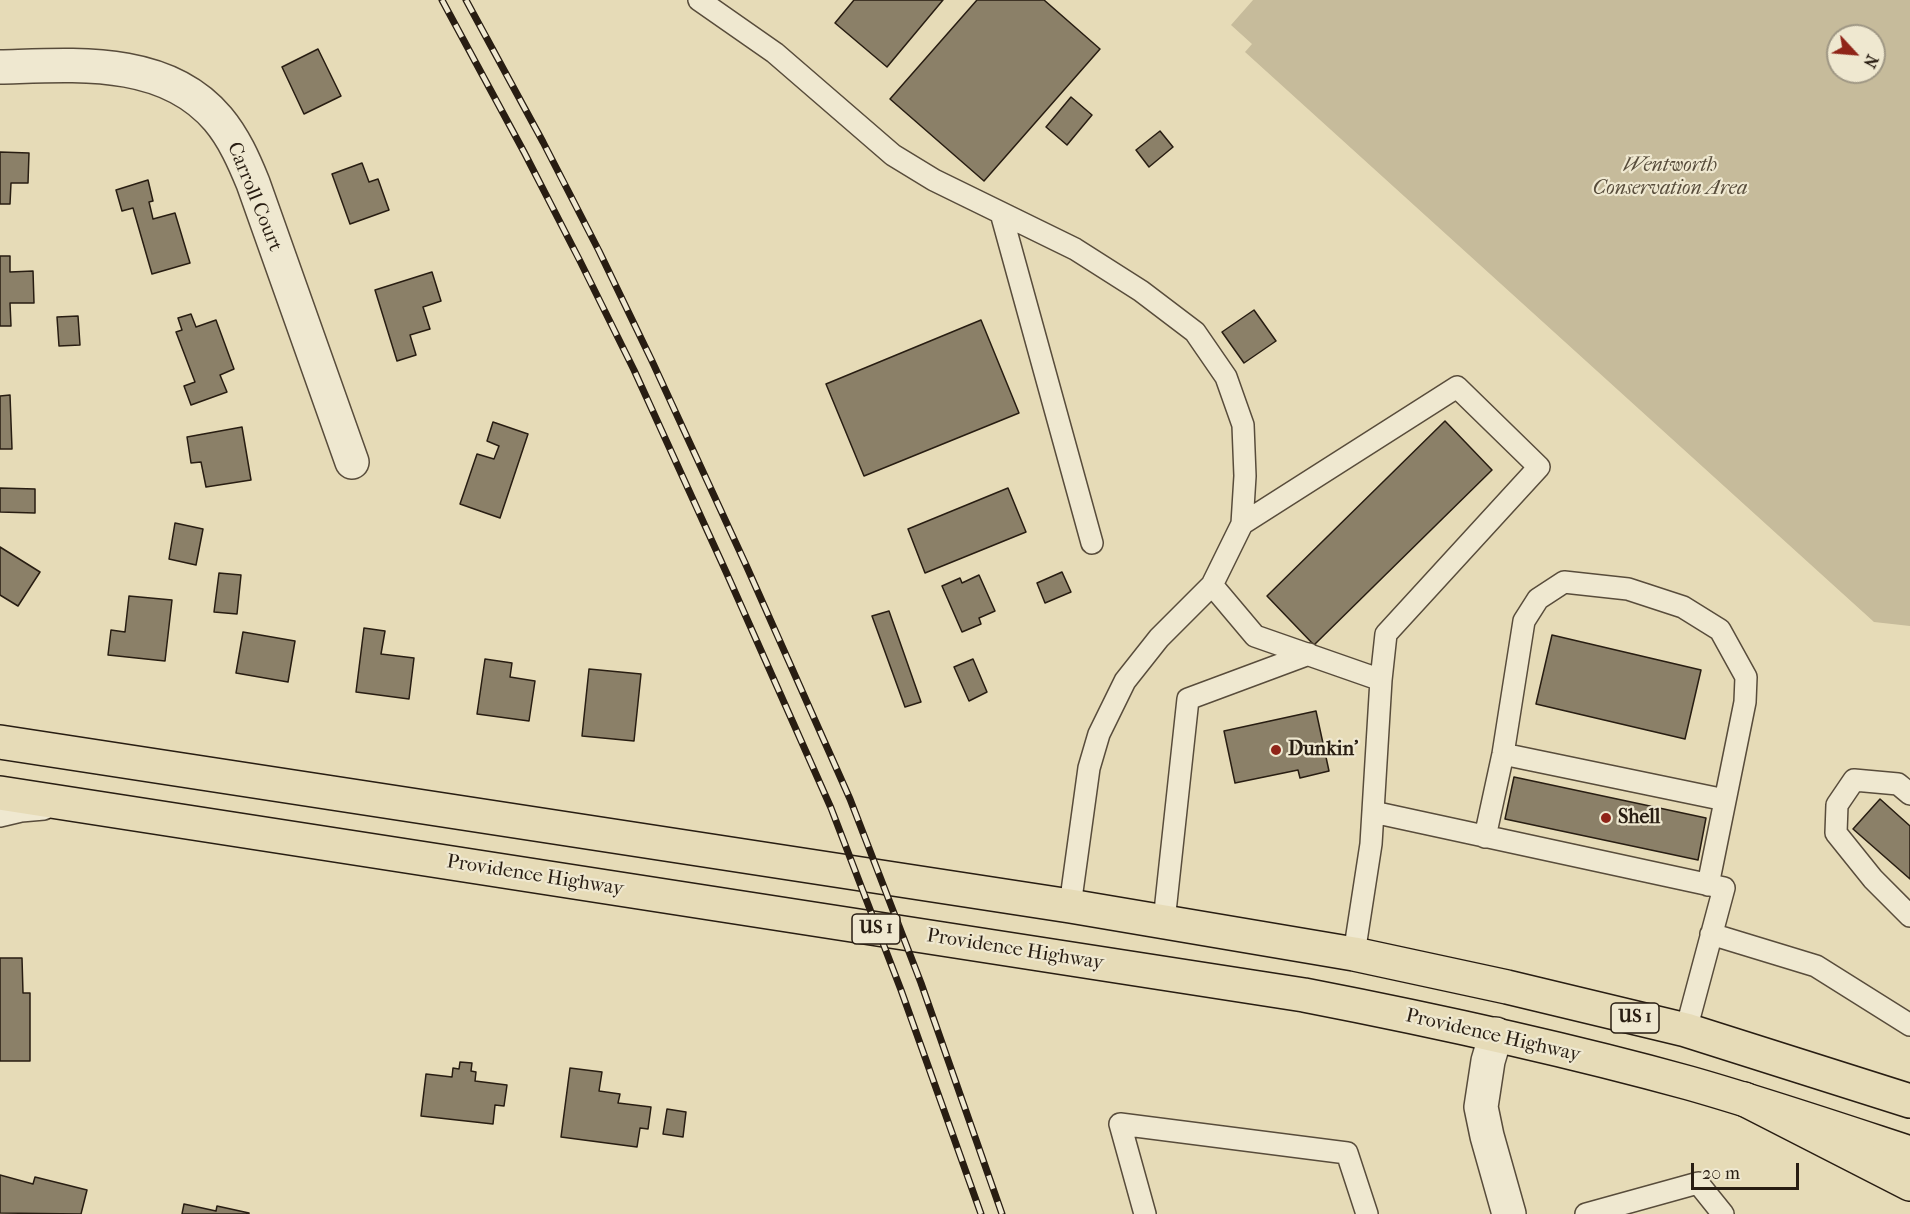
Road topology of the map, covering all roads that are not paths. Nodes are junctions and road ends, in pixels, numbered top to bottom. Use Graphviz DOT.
graph roads {
  1 [pos="699,0"];
  2 [pos="0,67"];
  3 [pos="1001,213"];
  4 [pos="352,462"];
  5 [pos="1242,524"];
  6 [pos="1092,543"];
  7 [pos="1212,585"];
  8 [pos="1309,654"];
  9 [pos="1381,680"];
  10 [pos="0,742"];
  11 [pos="1503,754"];
  12 [pos="0,793"];
  13 [pos="1910,794"];
  14 [pos="1725,800"];
  15 [pos="88,807"];
  16 [pos="1373,813"];
  17 [pos="0,816"];
  18 [pos="1485,837"];
  19 [pos="1708,885"];
  20 [pos="1070,906"];
  21 [pos="1910,916"];
  22 [pos="1164,921"];
  23 [pos="1711,934"];
  24 [pos="1354,954"];
  25 [pos="1910,1025"];
  26 [pos="1686,1030"];
  27 [pos="1496,1034"];
  28 [pos="1744,1099"];
  29 [pos="1910,1101"];
  30 [pos="1910,1153"];
  31 [pos="1910,1184"];
  32 [pos="1145,1214"];
  33 [pos="1367,1214"];
  34 [pos="1509,1214"];
  35 [pos="1586,1214"];
  36 [pos="1723,1214"];
  1 -- 3 [label="lane"];
  2 -- 4 [label="street, Carroll Court"];
  3 -- 5 [label="lane"];
  3 -- 6 [label="lane"];
  5 -- 7 [label="lane"];
  5 -- 9 [label="lane"];
  7 -- 8 [label="lane"];
  7 -- 20 [label="lane"];
  8 -- 9 [label="lane"];
  8 -- 22 [label="lane"];
  9 -- 16 [label="lane"];
  10 -- 20 [label="main road, US 1"];
  11 -- 14 [label="lane"];
  11 -- 14 [label="lane"];
  11 -- 18 [label="lane"];
  12 -- 15 [label="main road, Providence Highway / US 1"];
  13 -- 21 [label="lane"];
  14 -- 19 [label="lane"];
  15 -- 17 [label="lane"];
  15 -- 27 [label="main road, Providence Highway / US 1"];
  16 -- 18 [label="lane"];
  16 -- 24 [label="lane"];
  18 -- 19 [label="lane"];
  19 -- 23 [label="lane"];
  20 -- 22 [label="main road, US 1"];
  22 -- 24 [label="main road, US 1"];
  23 -- 25 [label="lane"];
  23 -- 26 [label="lane"];
  24 -- 26 [label="main road, US 1"];
  26 -- 29 [label="main road, US 1"];
  27 -- 28 [label="main road, Providence Highway / US 1"];
  27 -- 34 [label="street"];
  28 -- 30 [label="main road, Providence Highway"];
  28 -- 31 [label="main road, US 1"];
  32 -- 33 [label="lane"];
  35 -- 36 [label="lane"];
}
